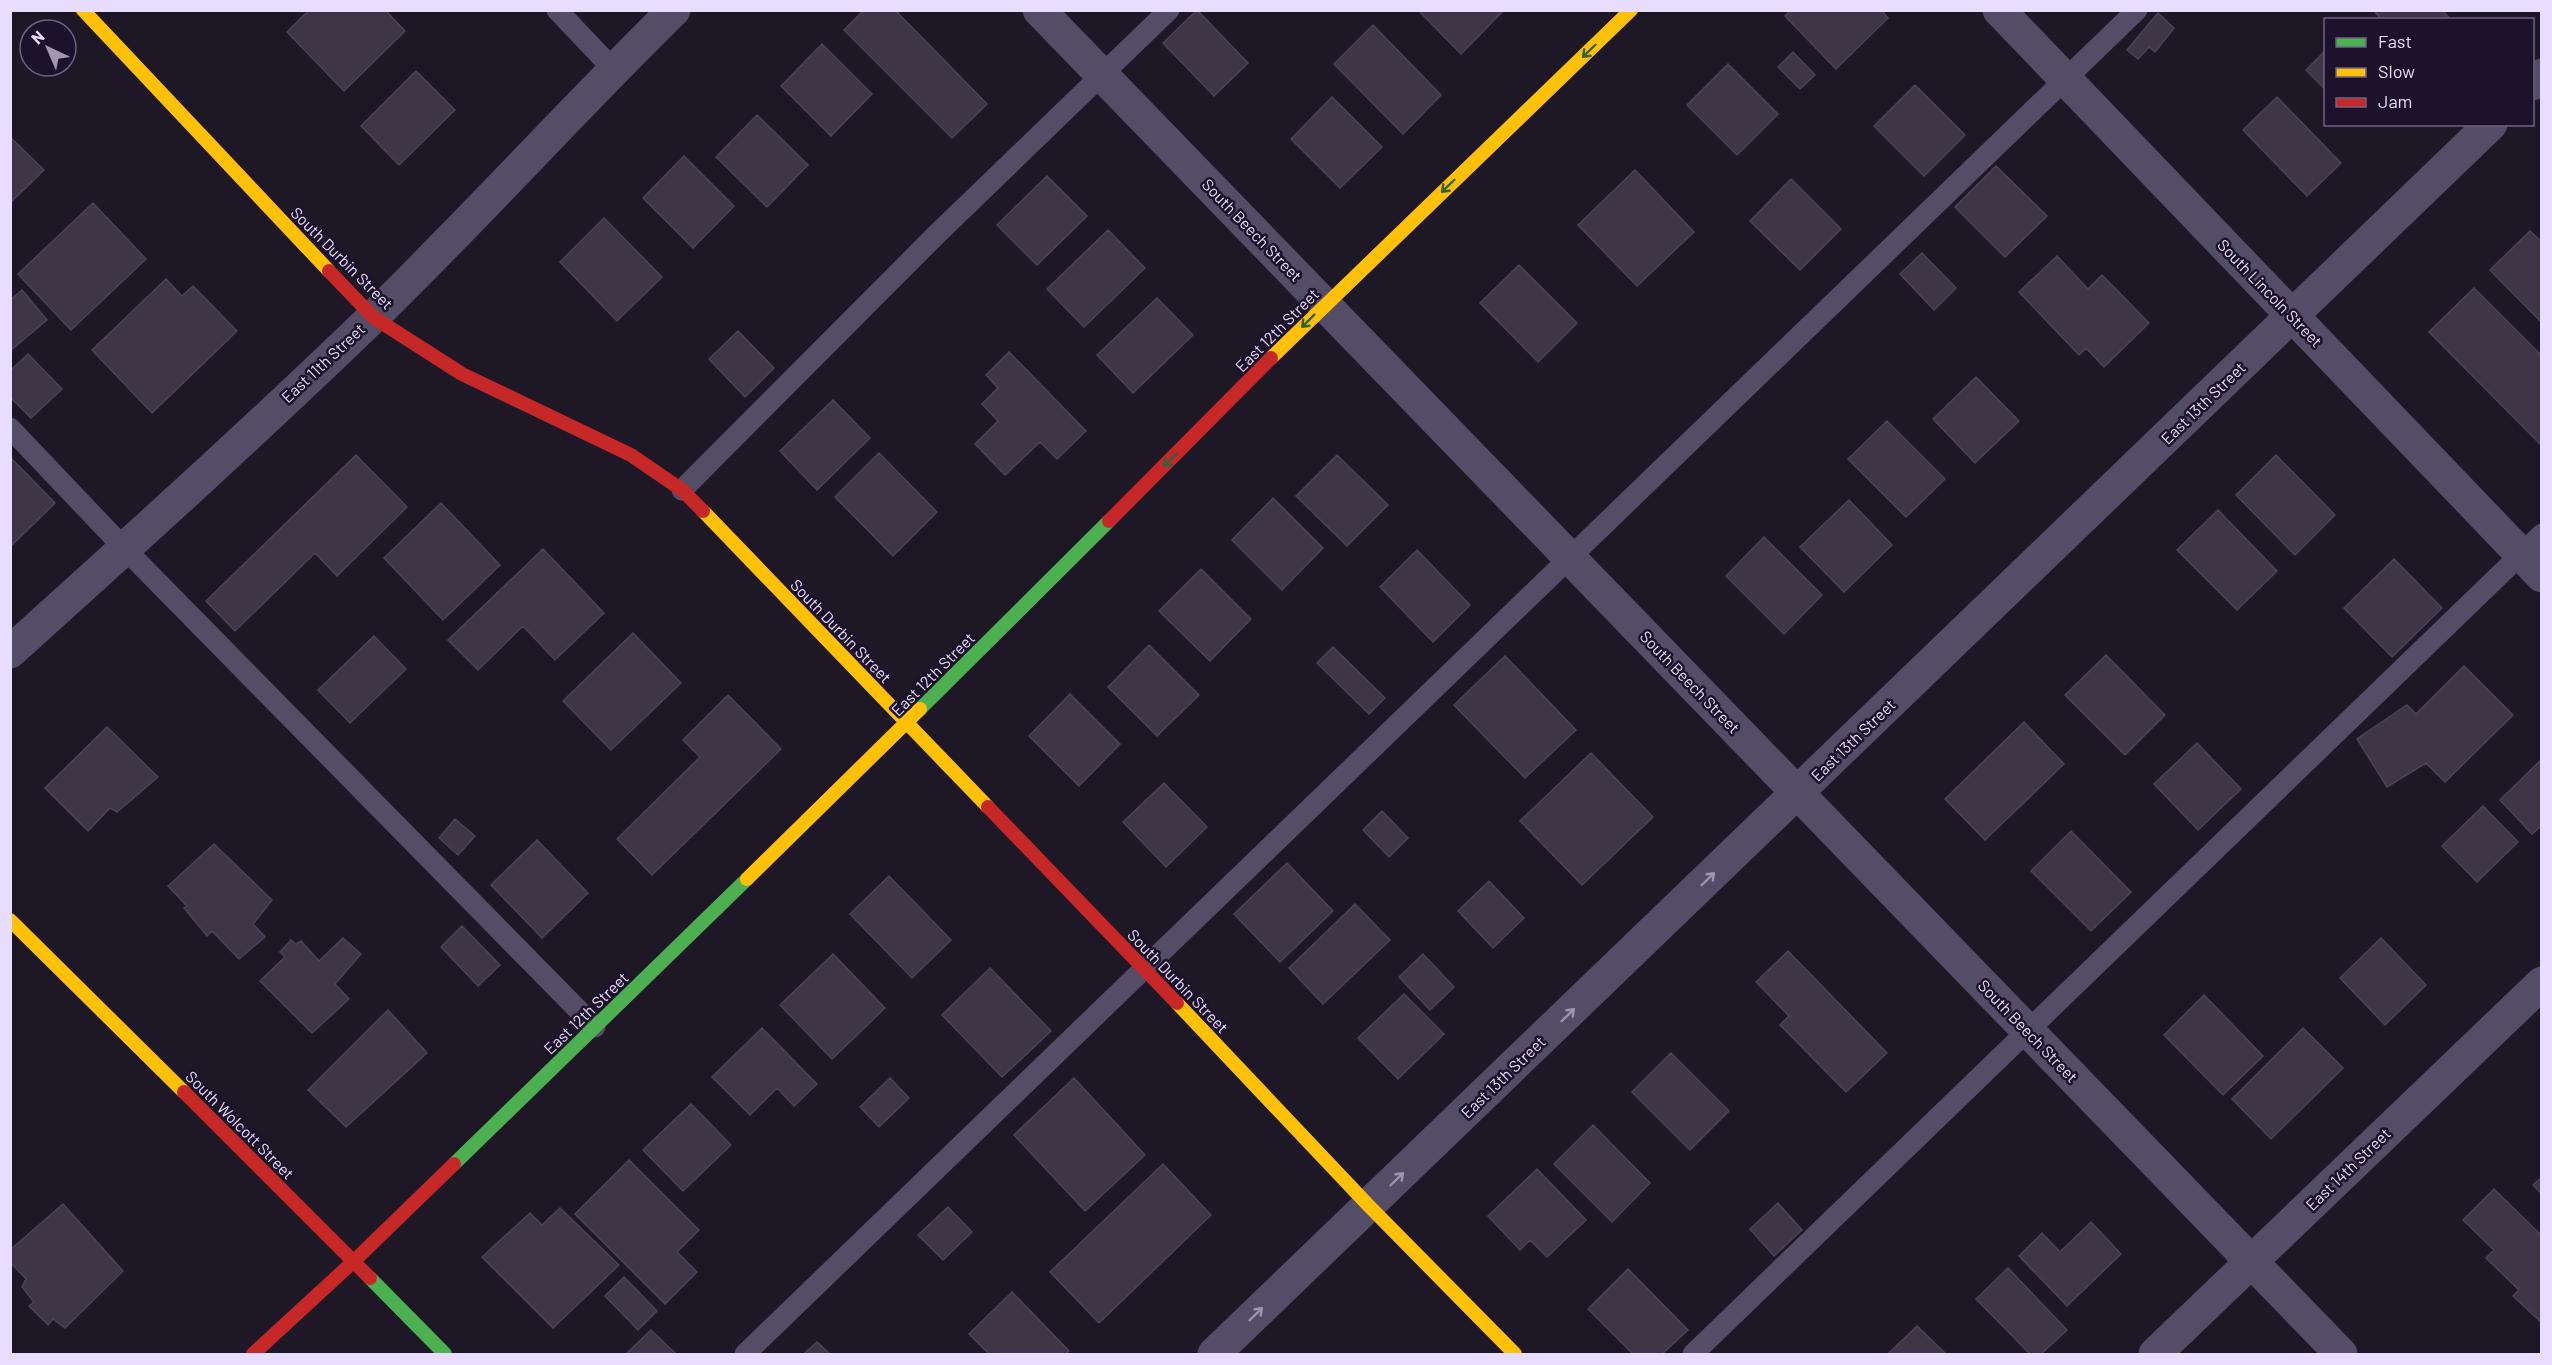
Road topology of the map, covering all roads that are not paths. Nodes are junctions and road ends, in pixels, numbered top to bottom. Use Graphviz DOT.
graph roads {
  1 [pos="83,10"];
  2 [pos="557,10"];
  3 [pos="674,10"];
  4 [pos="1039,10"];
  5 [pos="1169,10"];
  6 [pos="1631,10"];
  7 [pos="1999,10"];
  8 [pos="2137,10"];
  9 [pos="613,69"];
  10 [pos="1102,76"];
  11 [pos="2066,80"];
  12 [pos="2489,126"];
  13 [pos="1324,305"];
  14 [pos="2293,316"];
  15 [pos="373,317"];
  16 [pos="10,428"];
  17 [pos="682,490"];
  18 [pos="125,549"];
  19 [pos="2535,555"];
  20 [pos="1569,558"];
  21 [pos="10,652"];
  22 [pos="907,723"];
  23 [pos="1797,793"];
  24 [pos="10,920"];
  25 [pos="1144,969"];
  26 [pos="2541,983"];
  27 [pos="595,1027"];
  28 [pos="2027,1031"];
  29 [pos="1369,1206"];
  30 [pos="354,1261"];
  31 [pos="2252,1262"];
  32 [pos="254,1354"];
  33 [pos="445,1354"];
  34 [pos="745,1354"];
  35 [pos="1214,1354"];
  36 [pos="1515,1354"];
  37 [pos="1693,1354"];
  38 [pos="2155,1354"];
  39 [pos="2341,1354"];
  1 -- 15 [label="street, South Durbin Street"];
  2 -- 9 [label="lane"];
  3 -- 9 [label="street, East 11th Street"];
  4 -- 10 [label="street, South Beech Street"];
  5 -- 10 [label="lane"];
  6 -- 13 [label="street, East 12th Street, one-way"];
  7 -- 11 [label="street, South Lincoln Street"];
  8 -- 11 [label="lane"];
  9 -- 15 [label="street, East 11th Street"];
  10 -- 13 [label="street, South Beech Street"];
  10 -- 17 [label="lane"];
  11 -- 14 [label="street, South Lincoln Street"];
  11 -- 20 [label="lane"];
  12 -- 14 [label="street, East 13th Street"];
  13 -- 20 [label="street, South Beech Street"];
  13 -- 22 [label="street, East 12th Street, one-way"];
  14 -- 19 [label="street, South Lincoln Street"];
  14 -- 23 [label="street, East 13th Street"];
  15 -- 17 [label="street, South Durbin Street"];
  15 -- 18 [label="street, East 11th Street"];
  16 -- 18 [label="lane"];
  17 -- 22 [label="street, South Durbin Street"];
  18 -- 21 [label="street, East 11th Street"];
  18 -- 27 [label="lane"];
  19 -- 28 [label="lane"];
  20 -- 23 [label="street, South Beech Street"];
  20 -- 25 [label="lane"];
  22 -- 25 [label="street, South Durbin Street"];
  22 -- 27 [label="street, East 12th Street"];
  23 -- 28 [label="street, South Beech Street"];
  29 -- 23 [label="street, East 13th Street, one-way"];
  24 -- 30 [label="street, South Wolcott Street"];
  25 -- 29 [label="street, South Durbin Street"];
  25 -- 34 [label="lane"];
  26 -- 31 [label="street, East 14th Street"];
  27 -- 30 [label="street, East 12th Street"];
  28 -- 31 [label="street, South Beech Street"];
  28 -- 37 [label="lane"];
  35 -- 29 [label="street, East 13th Street, one-way"];
  29 -- 36 [label="street, South Durbin Street"];
  30 -- 32 [label="street, East 12th Street"];
  30 -- 33 [label="street, South Wolcott Street"];
  31 -- 38 [label="street, East 14th Street"];
  31 -- 39 [label="street, South Beech Street"];
}
